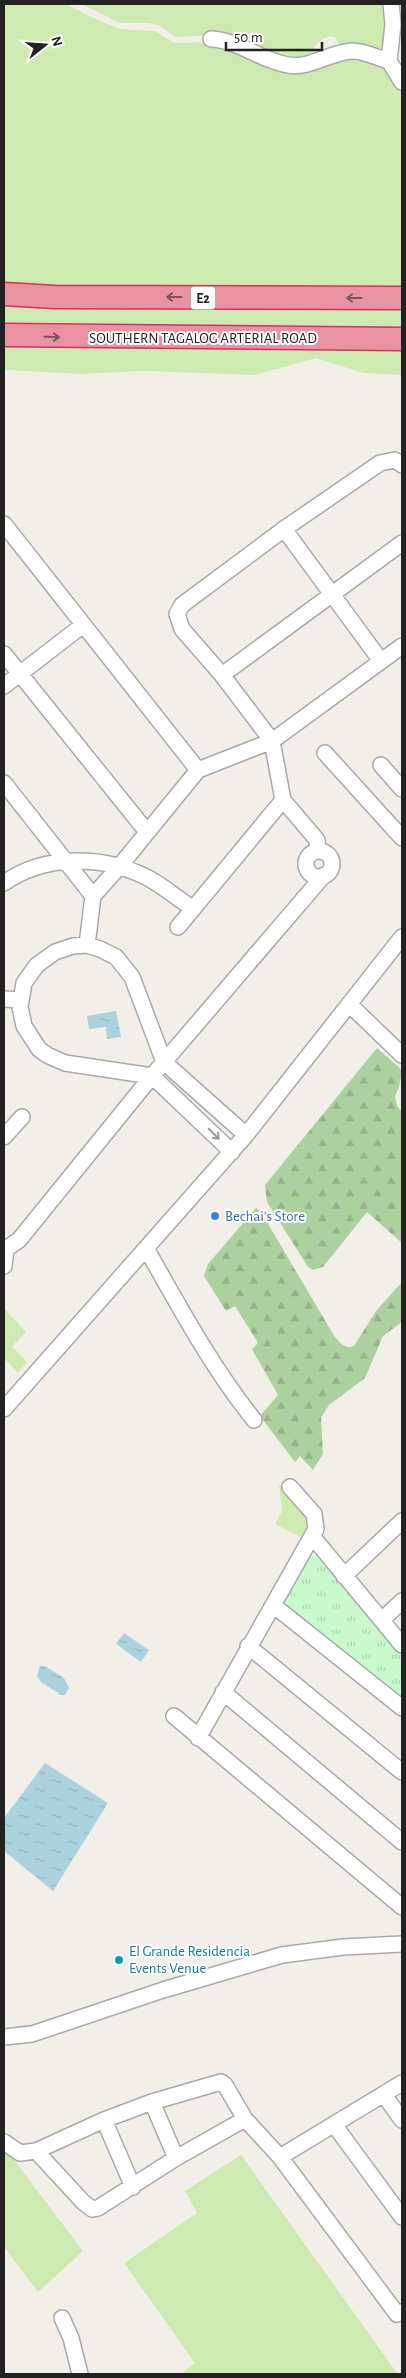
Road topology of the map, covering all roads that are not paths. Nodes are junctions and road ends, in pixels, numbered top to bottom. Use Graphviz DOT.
graph roads {
  1 [pos="391,4"];
  2 [pos="211,38"];
  3 [pos="389,61"];
  4 [pos="402,82"];
  5 [pos="4,294"];
  6 [pos="402,298"];
  7 [pos="4,335"];
  8 [pos="402,339"];
  9 [pos="402,465"];
  10 [pos="4,524"];
  11 [pos="284,529"];
  12 [pos="402,543"];
  13 [pos="332,593"];
  14 [pos="82,625"];
  15 [pos="402,646"];
  16 [pos="4,654"];
  17 [pos="381,661"];
  18 [pos="19,674"];
  19 [pos="222,676"];
  20 [pos="4,686"];
  21 [pos="272,740"];
  22 [pos="325,753"];
  23 [pos="382,766"];
  24 [pos="198,770"];
  25 [pos="4,783"];
  26 [pos="402,789"];
  27 [pos="283,800"];
  28 [pos="147,832"];
  29 [pos="402,838"];
  30 [pos="67,862"];
  31 [pos="119,867"];
  32 [pos="4,883"];
  33 [pos="93,896"];
  34 [pos="192,908"];
  35 [pos="178,927"];
  36 [pos="402,937"];
  37 [pos="87,946"];
  38 [pos="4,999"];
  39 [pos="20,1000"];
  40 [pos="349,1004"];
  41 [pos="402,1055"];
  42 [pos="164,1062"];
  43 [pos="152,1076"];
  44 [pos="197,1091"];
  45 [pos="185,1106"];
  46 [pos="22,1117"];
  47 [pos="4,1135"];
  48 [pos="246,1135"];
  49 [pos="232,1152"];
  50 [pos="146,1248"];
  51 [pos="5,1249"];
  52 [pos="4,1266"];
  53 [pos="4,1409"];
  54 [pos="254,1420"];
  55 [pos="290,1487"];
  56 [pos="402,1522"];
  57 [pos="312,1536"];
  58 [pos="344,1576"];
  59 [pos="402,1601"];
  60 [pos="273,1605"];
  61 [pos="382,1620"];
  62 [pos="402,1645"];
  63 [pos="248,1646"];
  64 [pos="223,1692"];
  65 [pos="402,1708"];
  66 [pos="174,1716"];
  67 [pos="198,1738"];
  68 [pos="402,1772"];
  69 [pos="402,1842"];
  70 [pos="402,1907"];
  71 [pos="402,1944"];
  72 [pos="4,2037"];
  73 [pos="402,2083"];
  74 [pos="384,2096"];
  75 [pos="152,2102"];
  76 [pos="245,2119"];
  77 [pos="104,2120"];
  78 [pos="402,2120"];
  79 [pos="335,2126"];
  80 [pos="4,2142"];
  81 [pos="36,2150"];
  82 [pos="280,2157"];
  83 [pos="176,2158"];
  84 [pos="133,2187"];
  85 [pos="402,2217"];
  86 [pos="402,2312"];
  87 [pos="62,2318"];
  88 [pos="80,2374"];
  1 -- 3 [label="street"];
  2 -- 3 [label="street"];
  3 -- 4 [label="street"];
  6 -- 5 [label="highway, E2, one-way"];
  7 -- 8 [label="highway, SOUTHERN TAGALOG ARTERIAL ROAD, one-way"];
  9 -- 11 [label="street"];
  10 -- 14 [label="street"];
  11 -- 13 [label="street"];
  11 -- 19 [label="street"];
  12 -- 13 [label="street"];
  13 -- 17 [label="street"];
  13 -- 19 [label="street"];
  14 -- 18 [label="street"];
  14 -- 24 [label="street"];
  15 -- 17 [label="street"];
  16 -- 18 [label="street"];
  17 -- 21 [label="street"];
  18 -- 20 [label="street"];
  18 -- 28 [label="street"];
  19 -- 21 [label="street"];
  21 -- 24 [label="street"];
  21 -- 27 [label="street"];
  22 -- 29 [label="street"];
  23 -- 26 [label="street"];
  24 -- 28 [label="street"];
  25 -- 30 [label="street"];
  27 -- 34 [label="street"];
  27 -- 42 [label="street"];
  28 -- 31 [label="street"];
  30 -- 31 [label="street"];
  30 -- 32 [label="street"];
  30 -- 33 [label="street"];
  31 -- 33 [label="street"];
  31 -- 34 [label="street"];
  33 -- 37 [label="street"];
  34 -- 35 [label="street"];
  36 -- 40 [label="street"];
  37 -- 39 [label="street"];
  37 -- 42 [label="street"];
  38 -- 39 [label="street"];
  39 -- 43 [label="street"];
  40 -- 41 [label="street"];
  40 -- 48 [label="street"];
  42 -- 43 [label="street"];
  42 -- 44 [label="street"];
  43 -- 45 [label="street"];
  43 -- 51 [label="street"];
  44 -- 45 [label="street"];
  44 -- 48 [label="street"];
  45 -- 49 [label="street, one-way"];
  46 -- 47 [label="street"];
  48 -- 49 [label="street"];
  49 -- 50 [label="street"];
  50 -- 53 [label="street"];
  50 -- 54 [label="street"];
  51 -- 52 [label="street"];
  55 -- 57 [label="street"];
  56 -- 58 [label="street"];
  57 -- 58 [label="street"];
  57 -- 60 [label="street"];
  58 -- 61 [label="street"];
  59 -- 61 [label="street"];
  60 -- 63 [label="street"];
  60 -- 65 [label="street"];
  61 -- 62 [label="street"];
  63 -- 64 [label="street"];
  63 -- 68 [label="street"];
  64 -- 67 [label="street"];
  64 -- 69 [label="street"];
  66 -- 67 [label="street"];
  67 -- 70 [label="street"];
  71 -- 72 [label="street"];
  73 -- 74 [label="street"];
  74 -- 78 [label="street"];
  74 -- 79 [label="street"];
  75 -- 76 [label="street"];
  75 -- 77 [label="street"];
  75 -- 83 [label="street"];
  76 -- 82 [label="street"];
  76 -- 83 [label="street"];
  77 -- 81 [label="street"];
  77 -- 84 [label="street"];
  79 -- 82 [label="street"];
  79 -- 85 [label="street"];
  80 -- 81 [label="street"];
  81 -- 84 [label="street"];
  82 -- 86 [label="street"];
  83 -- 84 [label="street"];
  87 -- 88 [label="street"];
}
